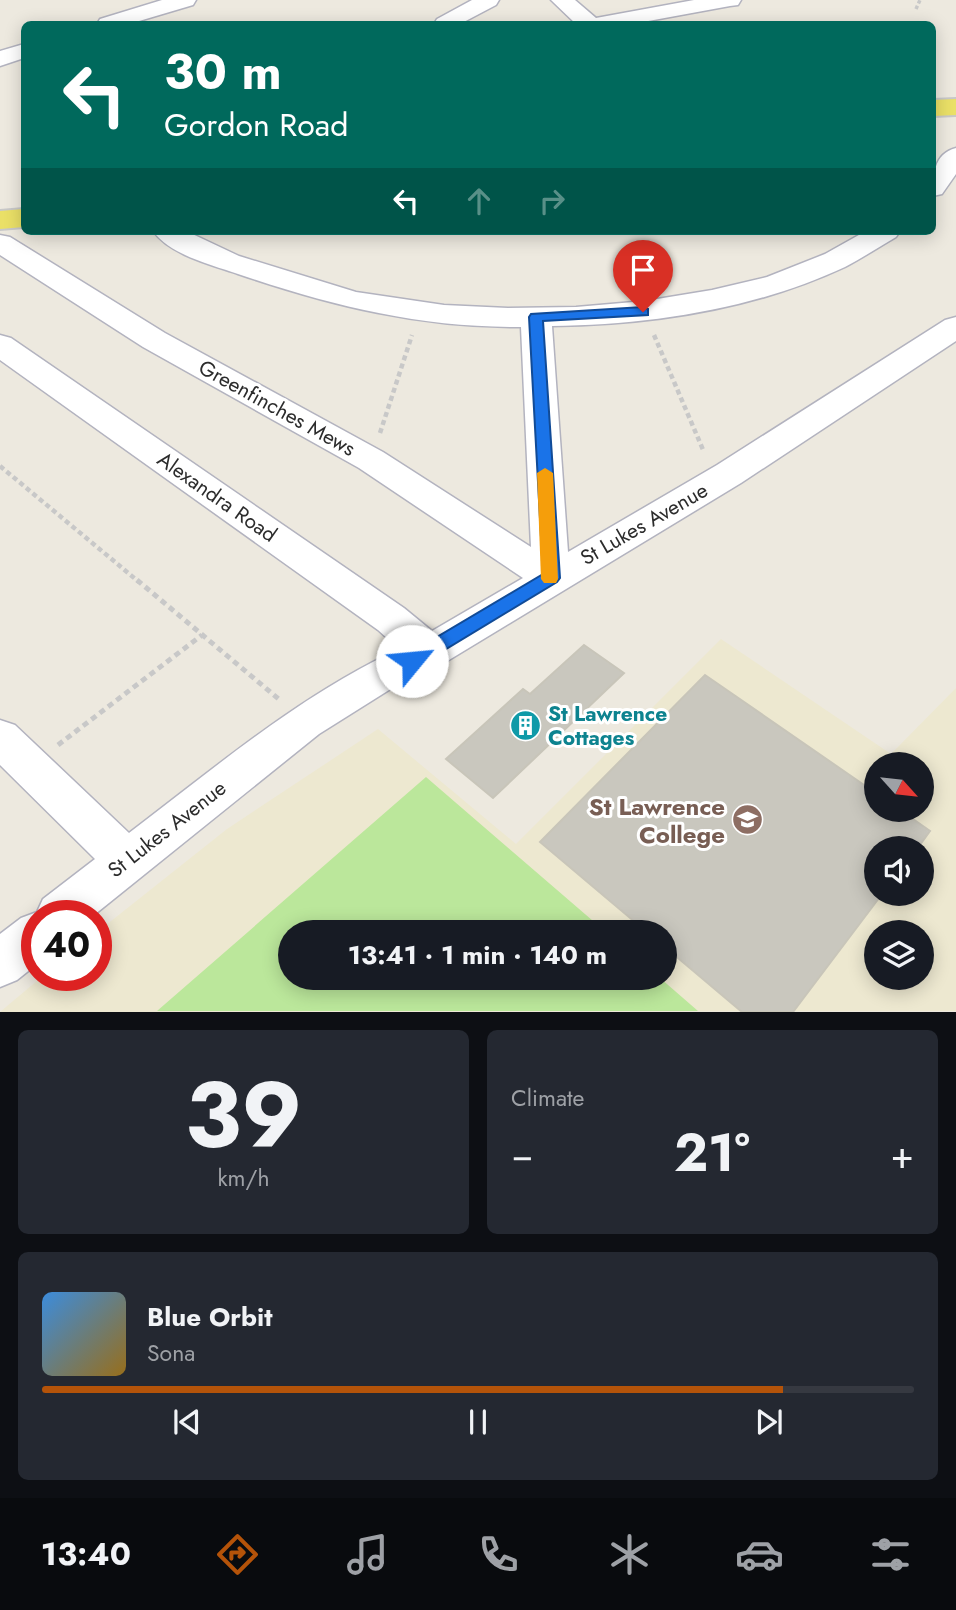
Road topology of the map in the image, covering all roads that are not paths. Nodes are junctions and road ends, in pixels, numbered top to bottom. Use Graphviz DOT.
graph roads {
  1 [pos="185,0"];
  2 [pos="488,0"];
  3 [pos="562,0"];
  4 [pos="730,0"];
  5 [pos="118,21"];
  6 [pos="450,21"];
  7 [pos="586,21"];
  8 [pos="616,21"];
  9 [pos="21,52"];
  10 [pos="0,59"];
  11 [pos="956,107"];
  12 [pos="936,108"];
  13 [pos="956,156"];
  14 [pos="936,184"];
  15 [pos="21,218"];
  16 [pos="0,220"];
  17 [pos="173,235"];
  18 [pos="880,235"];
  19 [pos="0,243"];
  20 [pos="536,317"];
  21 [pos="956,327"];
  22 [pos="0,345"];
  23 [pos="551,578"];
  24 [pos="430,652"];
  25 [pos="0,737"];
  26 [pos="126,860"];
  27 [pos="77,900"];
  28 [pos="21,947"];
  29 [pos="0,964"];
  1 -- 5 [label="street"];
  2 -- 6 [label="street"];
  3 -- 7 [label="street"];
  4 -- 8 [label="street"];
  9 -- 10 [label="street"];
  11 -- 12 [label="main road"];
  13 -- 14 [label="street"];
  15 -- 16 [label="main road"];
  17 -- 20 [label="street"];
  18 -- 20 [label="street"];
  19 -- 23 [label="street, Greenfinches Mews"];
  20 -- 23 [label="street"];
  21 -- 23 [label="street, St Lukes Avenue"];
  22 -- 24 [label="street, Alexandra Road"];
  23 -- 24 [label="street, St Lukes Avenue"];
  24 -- 26 [label="street, St Lukes Avenue"];
  25 -- 26 [label="street"];
  26 -- 27 [label="street, St Lukes Avenue"];
  28 -- 29 [label="street"];
}
